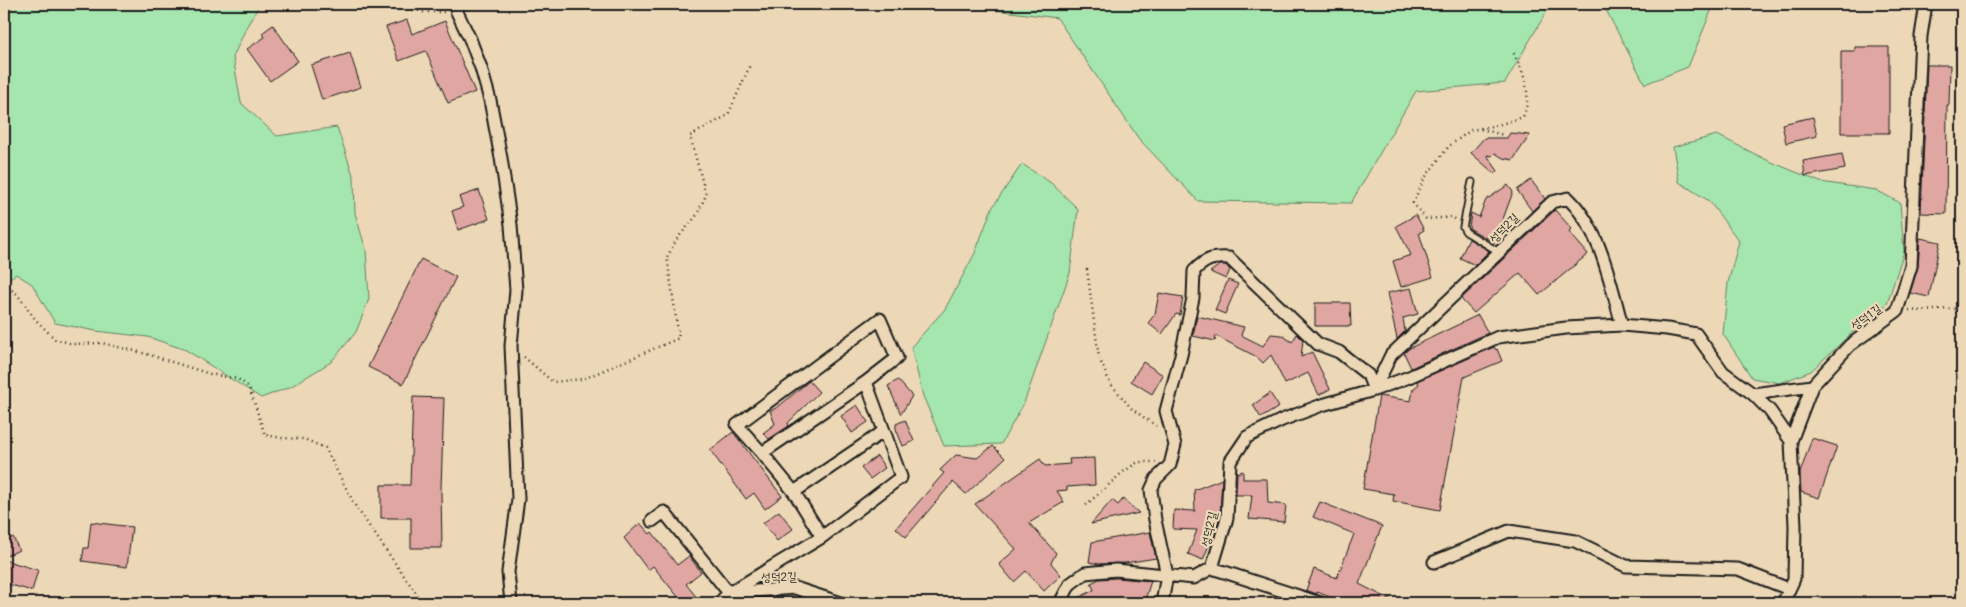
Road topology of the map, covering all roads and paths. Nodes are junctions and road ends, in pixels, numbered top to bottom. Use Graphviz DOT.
graph roads {
  1 [pos="394,4"];
  2 [pos="1926,4"];
  3 [pos="456,10"];
  4 [pos="1513,52"];
  5 [pos="751,63"];
  6 [pos="1479,129"];
  7 [pos="1504,135"];
  8 [pos="1472,182"];
  9 [pos="1463,227"];
  10 [pos="1499,252"];
  11 [pos="1087,269"];
  12 [pos="4,284"];
  13 [pos="1962,308"];
  14 [pos="1897,311"];
  15 [pos="1622,325"];
  16 [pos="511,346"];
  17 [pos="866,382"];
  18 [pos="1812,386"];
  19 [pos="1374,390"];
  20 [pos="1753,394"];
  21 [pos="884,431"];
  22 [pos="1791,441"];
  23 [pos="1175,445"];
  24 [pos="762,453"];
  25 [pos="1170,465"];
  26 [pos="794,492"];
  27 [pos="1086,505"];
  28 [pos="652,521"];
  29 [pos="822,537"];
  30 [pos="1434,562"];
  31 [pos="1212,568"];
  32 [pos="1167,575"];
  33 [pos="1789,589"];
  34 [pos="729,593"];
  35 [pos="428,603"];
  36 [pos="511,603"];
  37 [pos="719,603"];
  38 [pos="841,603"];
  39 [pos="1060,603"];
  40 [pos="1162,603"];
  41 [pos="1320,603"];
  42 [pos="1783,603"];
  1 -- 3 [label="path"];
  2 -- 14 [label="street, 성덕1길"];
  3 -- 16 [label="street"];
  4 -- 6 [label="path"];
  5 -- 16 [label="path"];
  6 -- 7 [label="path"];
  6 -- 9 [label="path"];
  8 -- 9 [label="lane"];
  9 -- 10 [label="lane"];
  10 -- 15 [label="street, 성덕2길"];
  10 -- 19 [label="street, 성덕2길"];
  11 -- 23 [label="path"];
  12 -- 35 [label="path"];
  13 -- 14 [label="path"];
  14 -- 18 [label="street, 성덕1길"];
  15 -- 19 [label="street, 성덕2길"];
  15 -- 20 [label="street, 성덕2길"];
  16 -- 36 [label="street"];
  17 -- 21 [label="street"];
  17 -- 24 [label="street"];
  17 -- 24 [label="street"];
  18 -- 20 [label="street"];
  18 -- 22 [label="street, 성덕1길"];
  19 -- 23 [label="street"];
  19 -- 31 [label="street, 성덕2길"];
  20 -- 22 [label="street, 성덕2길"];
  21 -- 26 [label="street"];
  21 -- 29 [label="street"];
  22 -- 33 [label="street, 성덕1길"];
  23 -- 25 [label="street"];
  24 -- 26 [label="street"];
  25 -- 27 [label="path"];
  25 -- 32 [label="street"];
  26 -- 29 [label="street"];
  28 -- 34 [label="street"];
  29 -- 34 [label="street"];
  30 -- 33 [label="street"];
  31 -- 32 [label="street"];
  31 -- 41 [label="street"];
  32 -- 39 [label="street"];
  32 -- 40 [label="street"];
  33 -- 42 [label="street, 성덕1길"];
  34 -- 37 [label="street"];
  34 -- 38 [label="street, 성덕2길"];
}
